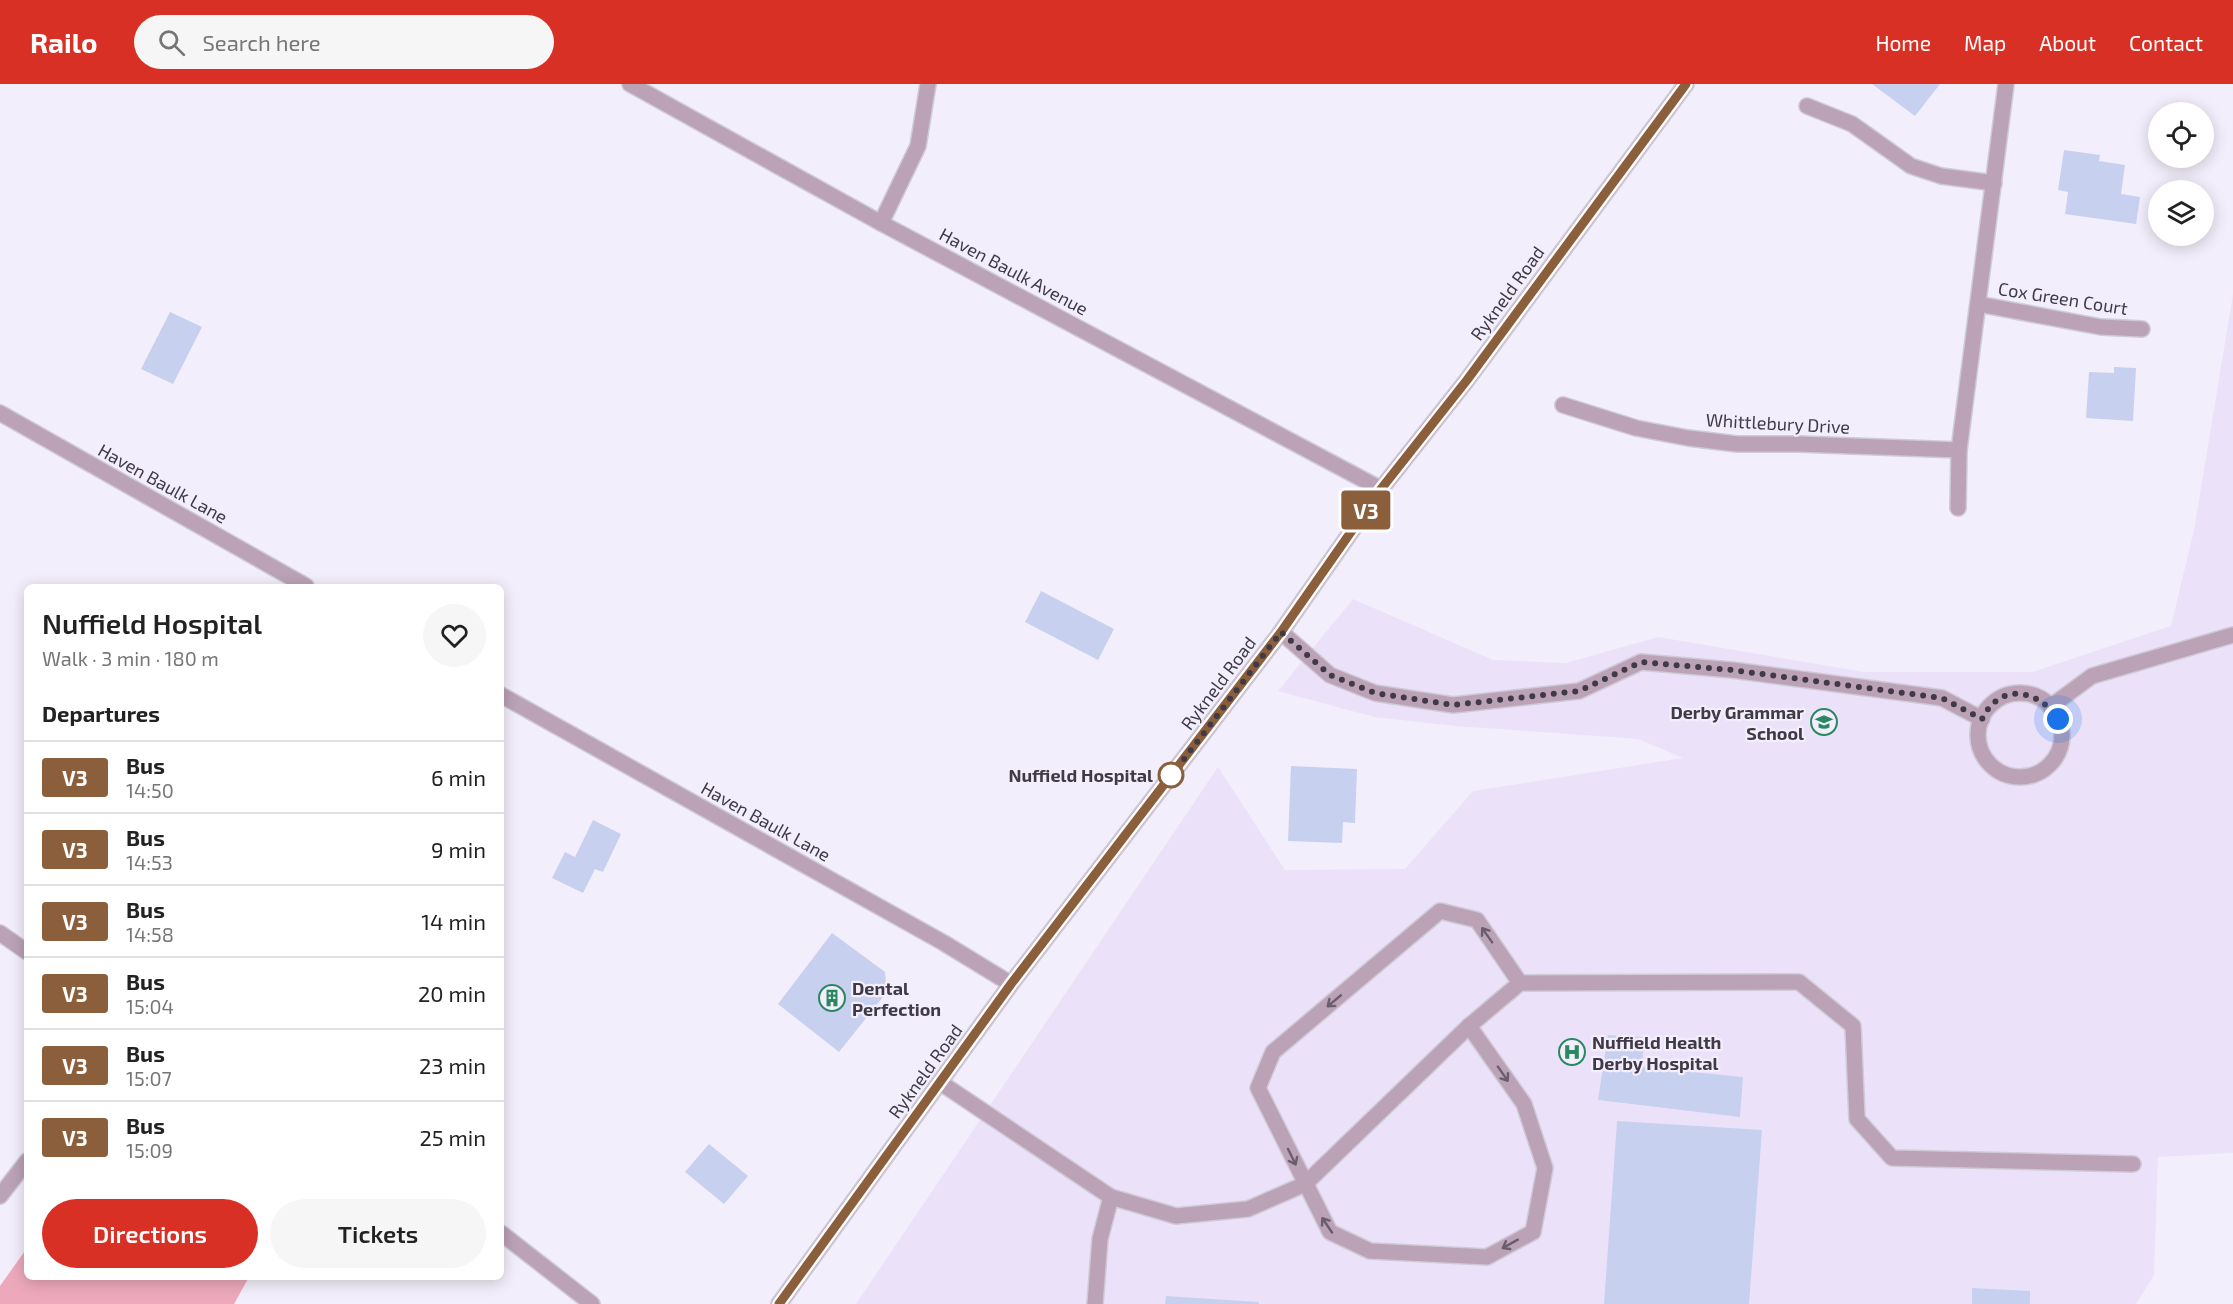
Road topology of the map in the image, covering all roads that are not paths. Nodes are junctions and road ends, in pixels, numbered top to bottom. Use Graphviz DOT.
graph roads {
  1 [pos="630,84"];
  2 [pos="928,84"];
  3 [pos="1686,84"];
  4 [pos="2006,84"];
  5 [pos="1807,106"];
  6 [pos="1994,183"];
  7 [pos="881,223"];
  8 [pos="1978,304"];
  9 [pos="2142,329"];
  10 [pos="1563,405"];
  11 [pos="0,414"];
  12 [pos="1959,450"];
  13 [pos="1381,489"];
  14 [pos="1958,508"];
  15 [pos="302,584"];
  16 [pos="1281,632"];
  17 [pos="2233,635"];
  18 [pos="504,697"];
  19 [pos="2050,707"];
  20 [pos="1982,719"];
  21 [pos="0,933"];
  22 [pos="24,950"];
  23 [pos="1520,983"];
  24 [pos="1011,984"];
  25 [pos="1469,1026"];
  26 [pos="940,1083"];
  27 [pos="2133,1164"];
  28 [pos="24,1165"];
  29 [pos="1305,1184"];
  30 [pos="0,1197"];
  31 [pos="1111,1197"];
  32 [pos="504,1235"];
  33 [pos="592,1304"];
  34 [pos="779,1304"];
  35 [pos="1095,1304"];
  1 -- 7 [label="street, Haven Baulk Avenue"];
  2 -- 7 [label="street"];
  3 -- 13 [label="street, Rykneld Road"];
  4 -- 6 [label="street"];
  5 -- 6 [label="street"];
  6 -- 8 [label="street"];
  7 -- 13 [label="street, Haven Baulk Avenue"];
  8 -- 9 [label="street, Cox Green Court"];
  8 -- 12 [label="street"];
  10 -- 12 [label="street, Whittlebury Drive"];
  11 -- 15 [label="street, Haven Baulk Lane"];
  12 -- 14 [label="street"];
  13 -- 16 [label="street, Rykneld Road"];
  16 -- 20 [label="street"];
  16 -- 24 [label="street, Rykneld Road"];
  17 -- 19 [label="street"];
  18 -- 24 [label="street, Haven Baulk Lane"];
  19 -- 20 [label="street"];
  19 -- 20 [label="street"];
  21 -- 22 [label="street"];
  23 -- 25 [label="street"];
  23 -- 27 [label="street"];
  23 -- 29 [label="street, one-way"];
  24 -- 26 [label="street, Rykneld Road"];
  25 -- 29 [label="street"];
  25 -- 29 [label="street, one-way"];
  26 -- 31 [label="street"];
  26 -- 34 [label="street, Rykneld Road"];
  28 -- 30 [label="street"];
  29 -- 31 [label="street"];
  31 -- 35 [label="street"];
  32 -- 33 [label="street"];
}
